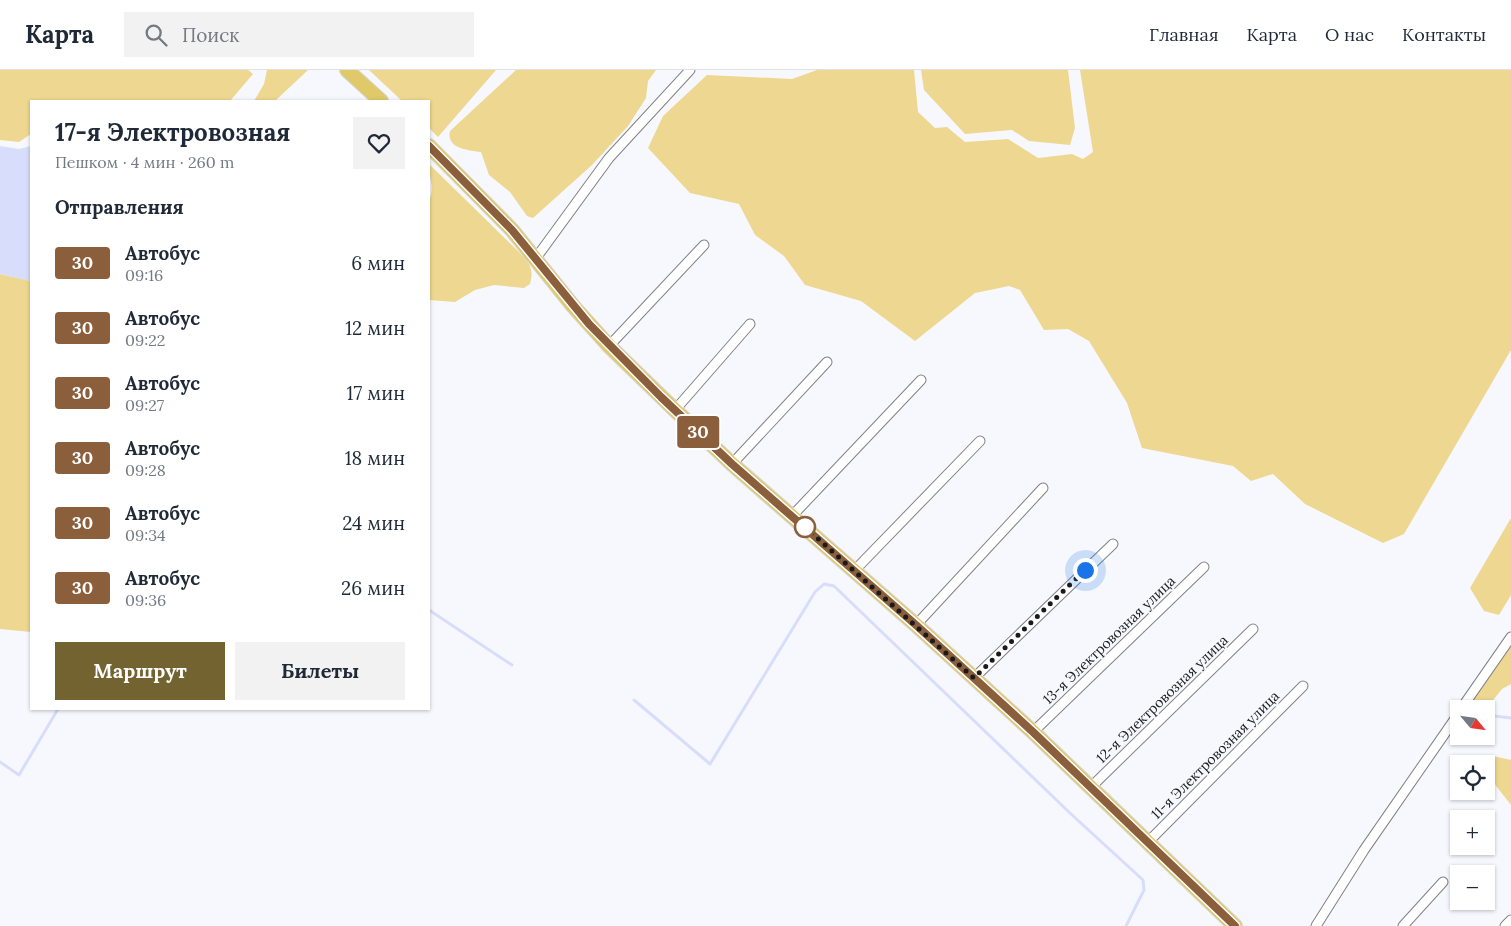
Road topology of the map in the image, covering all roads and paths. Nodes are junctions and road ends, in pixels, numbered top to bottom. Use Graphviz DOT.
graph roads {
  1 [pos="348,70"];
  2 [pos="690,70"];
  3 [pos="380,100"];
  4 [pos="430,147"];
  5 [pos="704,244"];
  6 [pos="536,258"];
  7 [pos="750,324"];
  8 [pos="609,346"];
  9 [pos="827,362"];
  10 [pos="921,380"];
  11 [pos="675,410"];
  12 [pos="980,441"];
  13 [pos="732,464"];
  14 [pos="1044,488"];
  15 [pos="792,516"];
  16 [pos="1113,544"];
  17 [pos="1204,567"];
  18 [pos="854,571"];
  19 [pos="916,625"];
  20 [pos="1253,629"];
  21 [pos="1511,638"];
  22 [pos="974,678"];
  23 [pos="1303,686"];
  24 [pos="1467,700"];
  25 [pos="1450,726"];
  26 [pos="1033,732"];
  27 [pos="1090,788"];
  28 [pos="1147,843"];
  29 [pos="1443,882"];
  30 [pos="1511,920"];
  31 [pos="1235,926"];
  32 [pos="1316,926"];
  33 [pos="1403,926"];
  34 [pos="1505,926"];
  1 -- 3 [label="main road"];
  2 -- 6 [label="street"];
  4 -- 6 [label="main road"];
  5 -- 8 [label="street"];
  6 -- 8 [label="main road"];
  7 -- 11 [label="street"];
  8 -- 11 [label="main road"];
  9 -- 13 [label="street"];
  10 -- 15 [label="street"];
  11 -- 13 [label="main road"];
  12 -- 18 [label="street"];
  13 -- 15 [label="main road"];
  14 -- 19 [label="street"];
  15 -- 18 [label="main road"];
  16 -- 22 [label="street"];
  17 -- 26 [label="street, 13-я Электровозная улица"];
  18 -- 19 [label="main road"];
  19 -- 22 [label="main road"];
  20 -- 27 [label="street, 12-я Электровозная улица"];
  21 -- 24 [label="street"];
  22 -- 26 [label="main road"];
  23 -- 28 [label="street, 11-я Электровозная улица"];
  25 -- 32 [label="street"];
  26 -- 27 [label="main road"];
  27 -- 28 [label="main road"];
  28 -- 31 [label="main road"];
  29 -- 33 [label="street"];
  30 -- 34 [label="street"];
}
